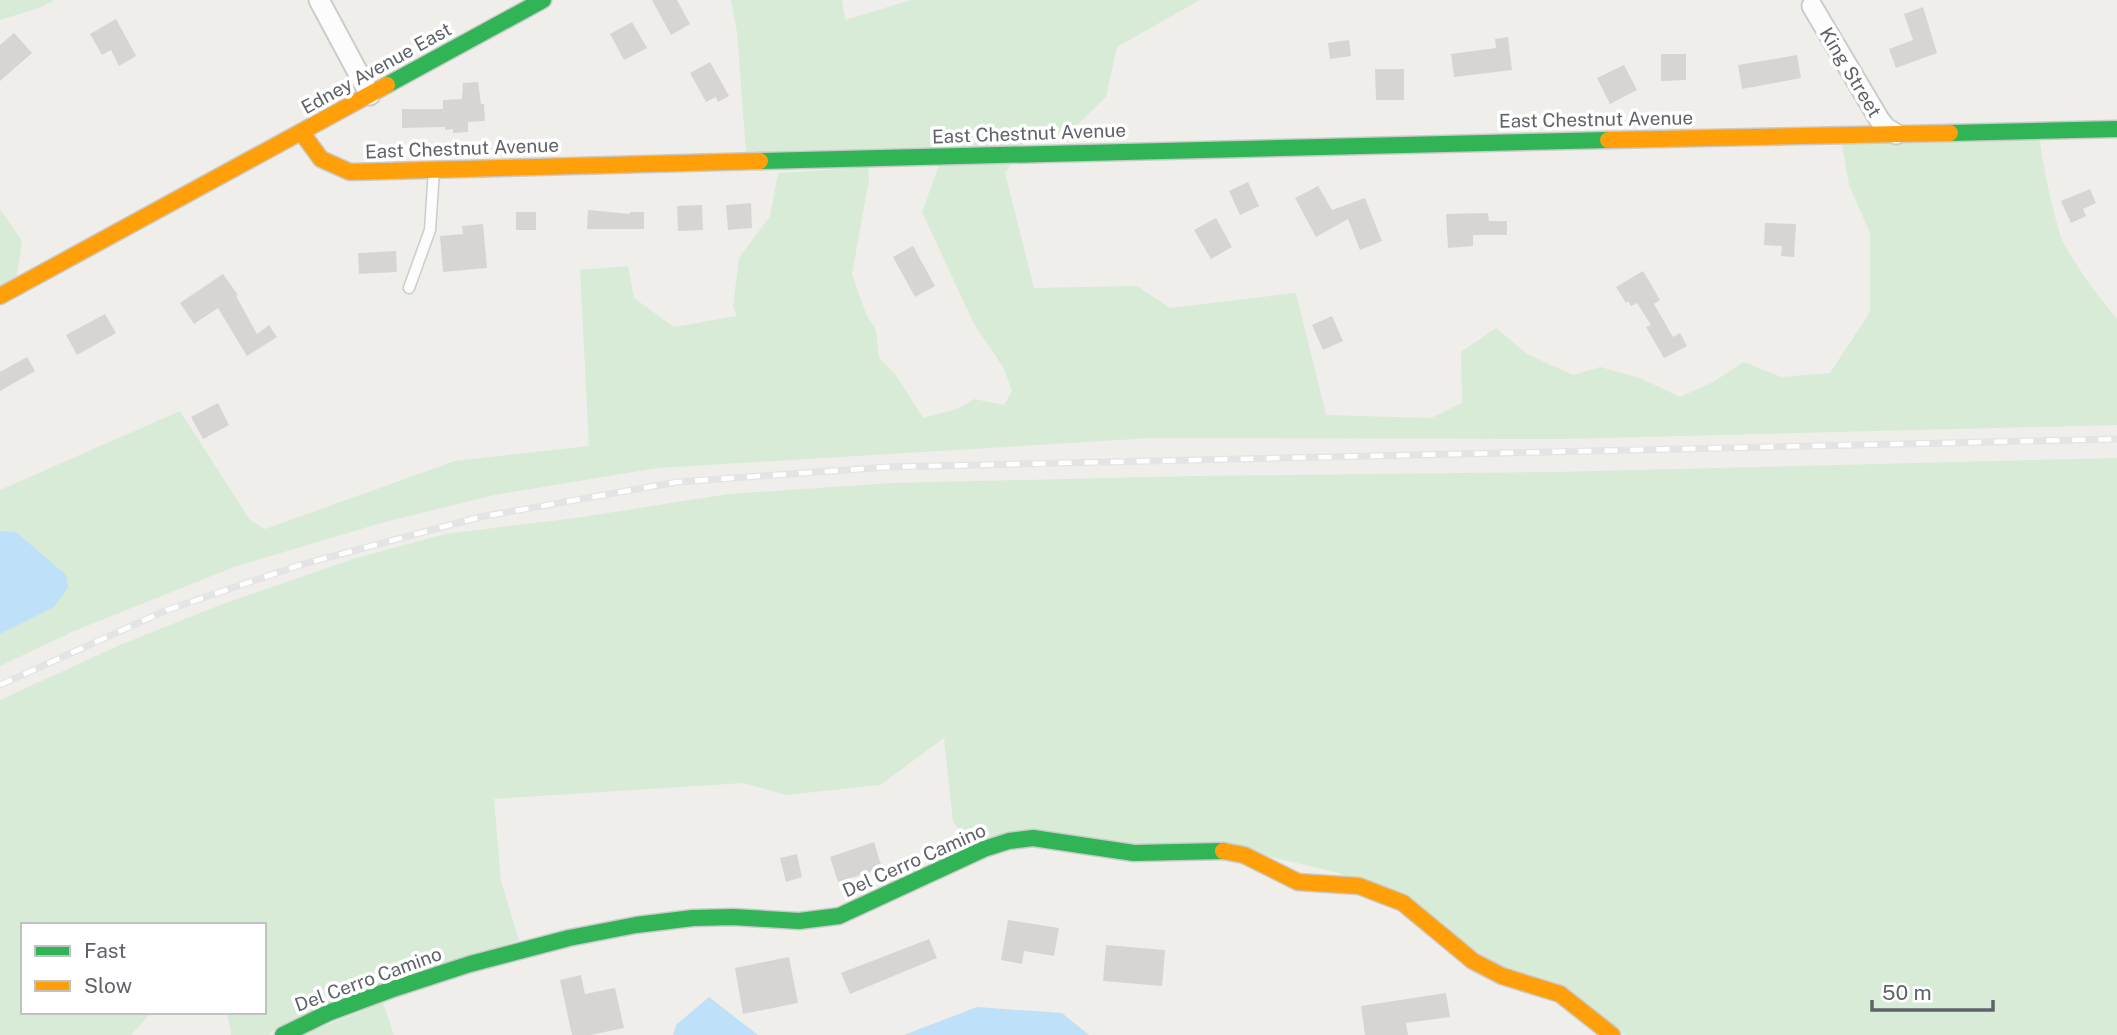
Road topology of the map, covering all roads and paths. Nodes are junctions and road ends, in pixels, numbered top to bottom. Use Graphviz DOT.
graph roads {
  1 [pos="319,0"];
  2 [pos="543,0"];
  3 [pos="1812,6"];
  4 [pos="370,95"];
  5 [pos="2117,129"];
  6 [pos="302,133"];
  7 [pos="1896,134"];
  8 [pos="434,170"];
  9 [pos="409,288"];
  10 [pos="0,296"];
  11 [pos="283,1035"];
  12 [pos="1612,1035"];
  1 -- 4 [label="street"];
  2 -- 4 [label="street, Edney Avenue East"];
  3 -- 7 [label="street, King Street"];
  4 -- 6 [label="street, Edney Avenue East"];
  5 -- 7 [label="street, East Chestnut Avenue"];
  6 -- 8 [label="street, East Chestnut Avenue"];
  6 -- 10 [label="street"];
  7 -- 8 [label="street, East Chestnut Avenue"];
  8 -- 9 [label="lane"];
  11 -- 12 [label="street, Del Cerro Camino"];
}
